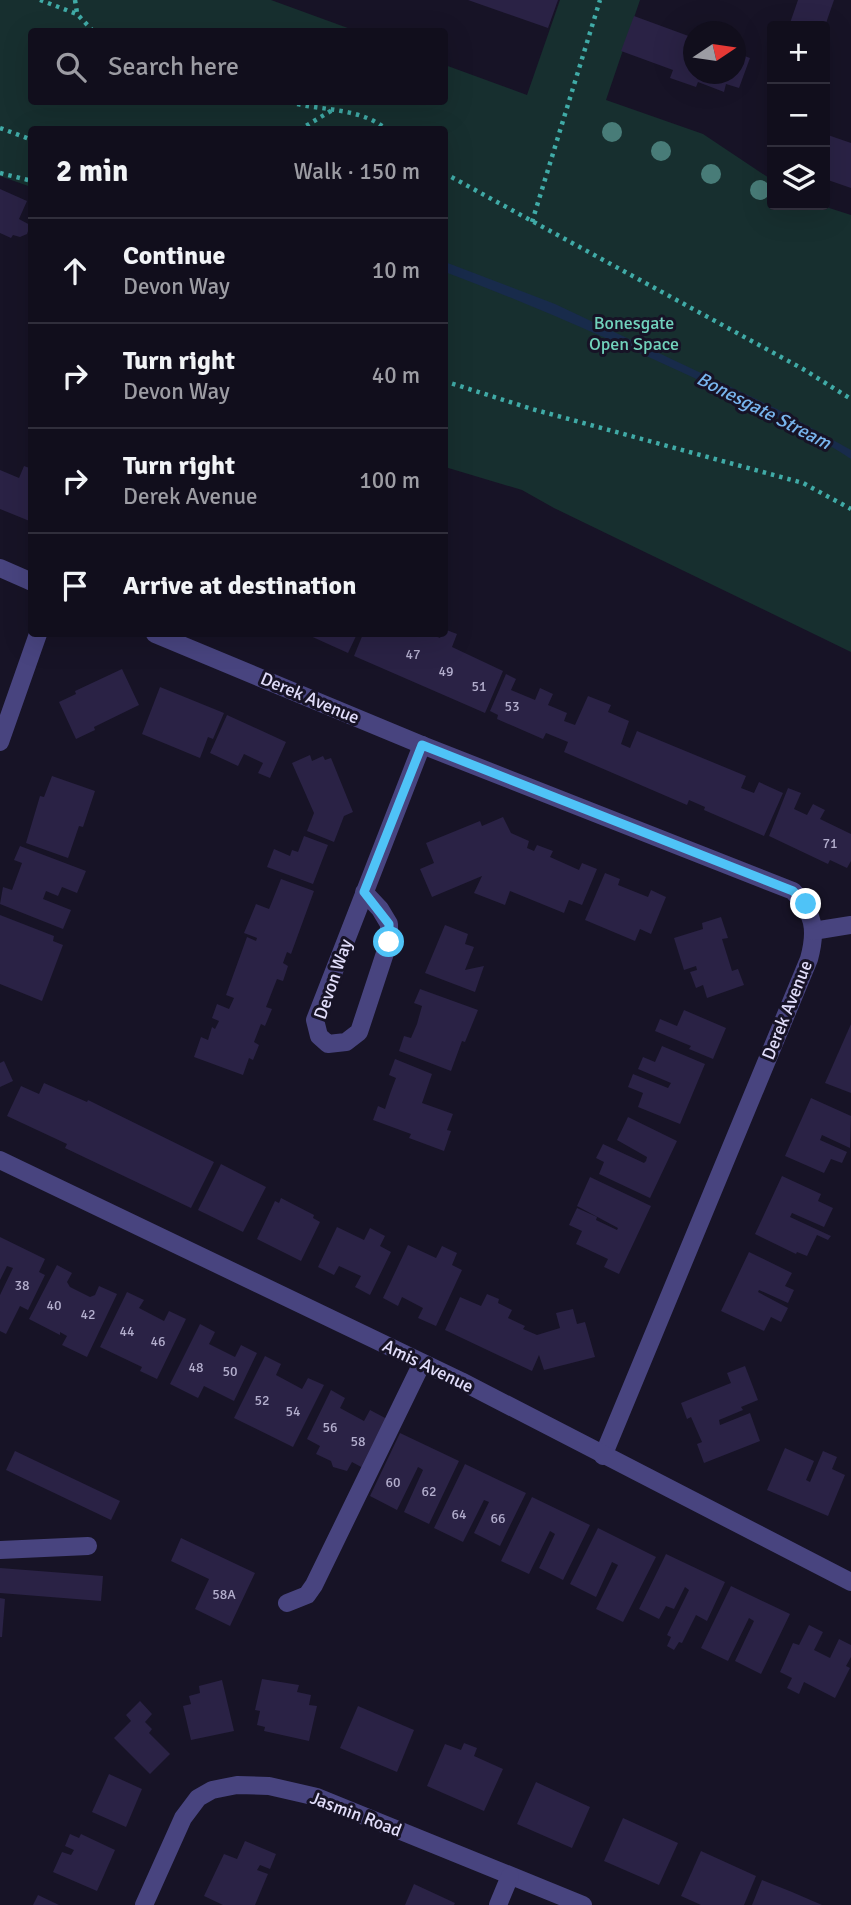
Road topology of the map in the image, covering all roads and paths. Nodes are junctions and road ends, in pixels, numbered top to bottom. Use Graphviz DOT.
graph roads {
  1 [pos="40,0"];
  2 [pos="75,0"];
  3 [pos="600,0"];
  4 [pos="77,14"];
  5 [pos="90,28"];
  6 [pos="300,105"];
  7 [pos="334,108"];
  8 [pos="305,126"];
  9 [pos="382,126"];
  10 [pos="0,128"];
  11 [pos="28,138"];
  12 [pos="0,173"];
  13 [pos="448,175"];
  14 [pos="28,180"];
  15 [pos="532,222"];
  16 [pos="448,382"];
  17 [pos="851,399"];
  18 [pos="851,509"];
  19 [pos="0,568"];
  20 [pos="28,580"];
  21 [pos="37,637"];
  22 [pos="162,637"];
  23 [pos="0,743"];
  24 [pos="422,745"];
  25 [pos="364,892"];
  26 [pos="851,925"];
  27 [pos="813,931"];
  28 [pos="0,1160"];
  29 [pos="422,1363"];
  30 [pos="603,1456"];
  31 [pos="88,1546"];
  32 [pos="0,1550"];
  33 [pos="851,1582"];
  34 [pos="287,1603"];
  35 [pos="510,1876"];
  36 [pos="144,1905"];
  37 [pos="498,1905"];
  38 [pos="583,1905"];
  1 -- 4 [label="path"];
  2 -- 4 [label="path"];
  3 -- 15 [label="path"];
  4 -- 5 [label="path"];
  6 -- 7 [label="path"];
  7 -- 8 [label="path"];
  7 -- 9 [label="path"];
  10 -- 11 [label="path"];
  12 -- 14 [label="path"];
  13 -- 15 [label="path"];
  15 -- 17 [label="path"];
  16 -- 18 [label="path"];
  19 -- 20 [label="street"];
  21 -- 23 [label="street"];
  22 -- 24 [label="street, Derek Avenue"];
  24 -- 25 [label="street, Devon Way"];
  24 -- 27 [label="street, Derek Avenue"];
  25 -- 25 [label="street, Devon Way"];
  26 -- 27 [label="street"];
  27 -- 30 [label="street, Derek Avenue"];
  28 -- 29 [label="street, Amis Avenue"];
  29 -- 30 [label="street, Amis Avenue"];
  29 -- 34 [label="street"];
  30 -- 33 [label="street, Amis Avenue"];
  31 -- 32 [label="street"];
  35 -- 36 [label="street, Jasmin Road"];
  35 -- 37 [label="street"];
  35 -- 38 [label="street, Jasmin Road"];
}
